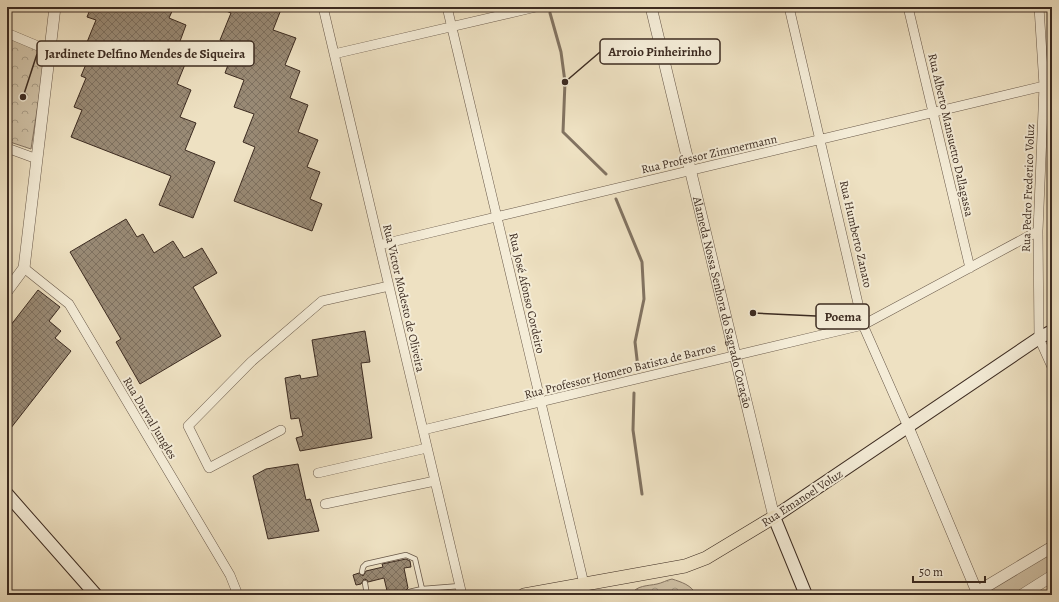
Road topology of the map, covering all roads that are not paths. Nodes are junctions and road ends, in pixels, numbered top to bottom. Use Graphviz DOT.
graph roads {
  1 [pos="56,7"];
  2 [pos="322,7"];
  3 [pos="447,7"];
  4 [pos="536,7"];
  5 [pos="651,7"];
  6 [pos="789,7"];
  7 [pos="908,7"];
  8 [pos="1040,7"];
  9 [pos="452,26"];
  10 [pos="7,33"];
  11 [pos="50,51"];
  12 [pos="334,54"];
  13 [pos="1048,85"];
  14 [pos="933,112"];
  15 [pos="820,139"];
  16 [pos="7,148"];
  17 [pos="37,159"];
  18 [pos="690,170"];
  19 [pos="497,216"];
  20 [pos="1038,231"];
  21 [pos="379,245"];
  22 [pos="24,268"];
  23 [pos="970,268"];
  24 [pos="389,286"];
  25 [pos="7,290"];
  26 [pos="863,324"];
  27 [pos="1052,331"];
  28 [pos="1039,338"];
  29 [pos="735,355"];
  30 [pos="1052,367"];
  31 [pos="541,402"];
  32 [pos="908,427"];
  33 [pos="281,430"];
  34 [pos="423,430"];
  35 [pos="427,448"];
  36 [pos="318,473"];
  37 [pos="435,481"];
  38 [pos="7,494"];
  39 [pos="325,504"];
  40 [pos="774,517"];
  41 [pos="1052,547"];
  42 [pos="362,572"];
  43 [pos="1052,576"];
  44 [pos="365,583"];
  45 [pos="584,584"];
  46 [pos="460,586"];
  47 [pos="422,589"];
  48 [pos="409,592"];
  49 [pos="544,593"];
  50 [pos="975,594"];
  51 [pos="96,595"];
  52 [pos="238,595"];
  53 [pos="368,595"];
  54 [pos="423,595"];
  55 [pos="462,595"];
  56 [pos="524,595"];
  57 [pos="806,595"];
  58 [pos="1022,595"];
  1 -- 11 [label="street"];
  2 -- 12 [label="street, Rua Victor Modesto de Oliveira"];
  3 -- 9 [label="street, Rua José Afonso Cordeiro"];
  4 -- 9 [label="street"];
  5 -- 18 [label="street, Alameda Nossa Senhora do Sagrado Coração"];
  6 -- 15 [label="street, Rua Humberto Zanato"];
  7 -- 14 [label="street, Rua Alberto Mansuetto Dallagassa"];
  8 -- 13 [label="street, Rua Pedro Frederico Voluz"];
  9 -- 12 [label="street"];
  9 -- 19 [label="street, Rua José Afonso Cordeiro"];
  10 -- 11 [label="street"];
  11 -- 17 [label="street"];
  12 -- 21 [label="street, Rua Victor Modesto de Oliveira"];
  13 -- 14 [label="street, Rua Professor Zimmermann"];
  13 -- 20 [label="street, Rua Pedro Frederico Voluz"];
  14 -- 15 [label="street, Rua Professor Zimmermann"];
  14 -- 23 [label="street, Rua Alberto Mansuetto Dallagassa"];
  15 -- 18 [label="street, Rua Professor Zimmermann"];
  15 -- 26 [label="street, Rua Humberto Zanato"];
  16 -- 17 [label="street"];
  17 -- 22 [label="street"];
  18 -- 19 [label="street, Rua Professor Zimmermann"];
  18 -- 29 [label="street, Alameda Nossa Senhora do Sagrado Coração"];
  19 -- 21 [label="street, Rua Professor Zimmermann"];
  19 -- 31 [label="street, Rua José Afonso Cordeiro"];
  20 -- 23 [label="street, Rua Professor Homero Batista de Barros"];
  20 -- 28 [label="street, Rua Pedro Frederico Voluz"];
  21 -- 24 [label="street, Rua Victor Modesto de Oliveira"];
  22 -- 25 [label="street"];
  22 -- 52 [label="street, Rua Durval Jungles"];
  23 -- 26 [label="street, Rua Professor Homero Batista de Barros"];
  24 -- 33 [label="street"];
  24 -- 34 [label="street, Rua Victor Modesto de Oliveira"];
  26 -- 29 [label="street, Rua Professor Homero Batista de Barros"];
  26 -- 32 [label="street, Rua Humberto Zanato"];
  27 -- 28 [label="main road, Rua Emanoel Voluz"];
  28 -- 30 [label="street, Rua Pedro Frederico Voluz"];
  28 -- 32 [label="main road, Rua Emanoel Voluz"];
  29 -- 31 [label="street, Rua Professor Homero Batista de Barros"];
  29 -- 40 [label="street, Alameda Nossa Senhora do Sagrado Coração"];
  31 -- 34 [label="street, Rua Professor Homero Batista de Barros"];
  31 -- 45 [label="street, Rua José Afonso Cordeiro"];
  32 -- 40 [label="main road, Rua Emanoel Voluz"];
  32 -- 50 [label="street, Rua Humberto Zanato"];
  34 -- 35 [label="street, Rua Victor Modesto de Oliveira"];
  35 -- 36 [label="street"];
  35 -- 37 [label="street, Rua Victor Modesto de Oliveira"];
  37 -- 39 [label="street"];
  37 -- 46 [label="street, Rua Victor Modesto de Oliveira"];
  38 -- 51 [label="main road"];
  40 -- 45 [label="main road, Rua Emanoel Voluz"];
  40 -- 57 [label="main road, Alameda Nossa Senhora do Sagrado Coração"];
  41 -- 50 [label="street"];
  42 -- 47 [label="lane"];
  43 -- 58 [label="street"];
  44 -- 53 [label="lane"];
  45 -- 49 [label="main road, Rua Emanoel Voluz"];
  46 -- 47 [label="lane"];
  46 -- 55 [label="street, Rua Victor Modesto de Oliveira"];
  47 -- 48 [label="lane"];
  47 -- 54 [label="lane"];
  49 -- 56 [label="main road, Rua Emanoel Voluz"];
}
